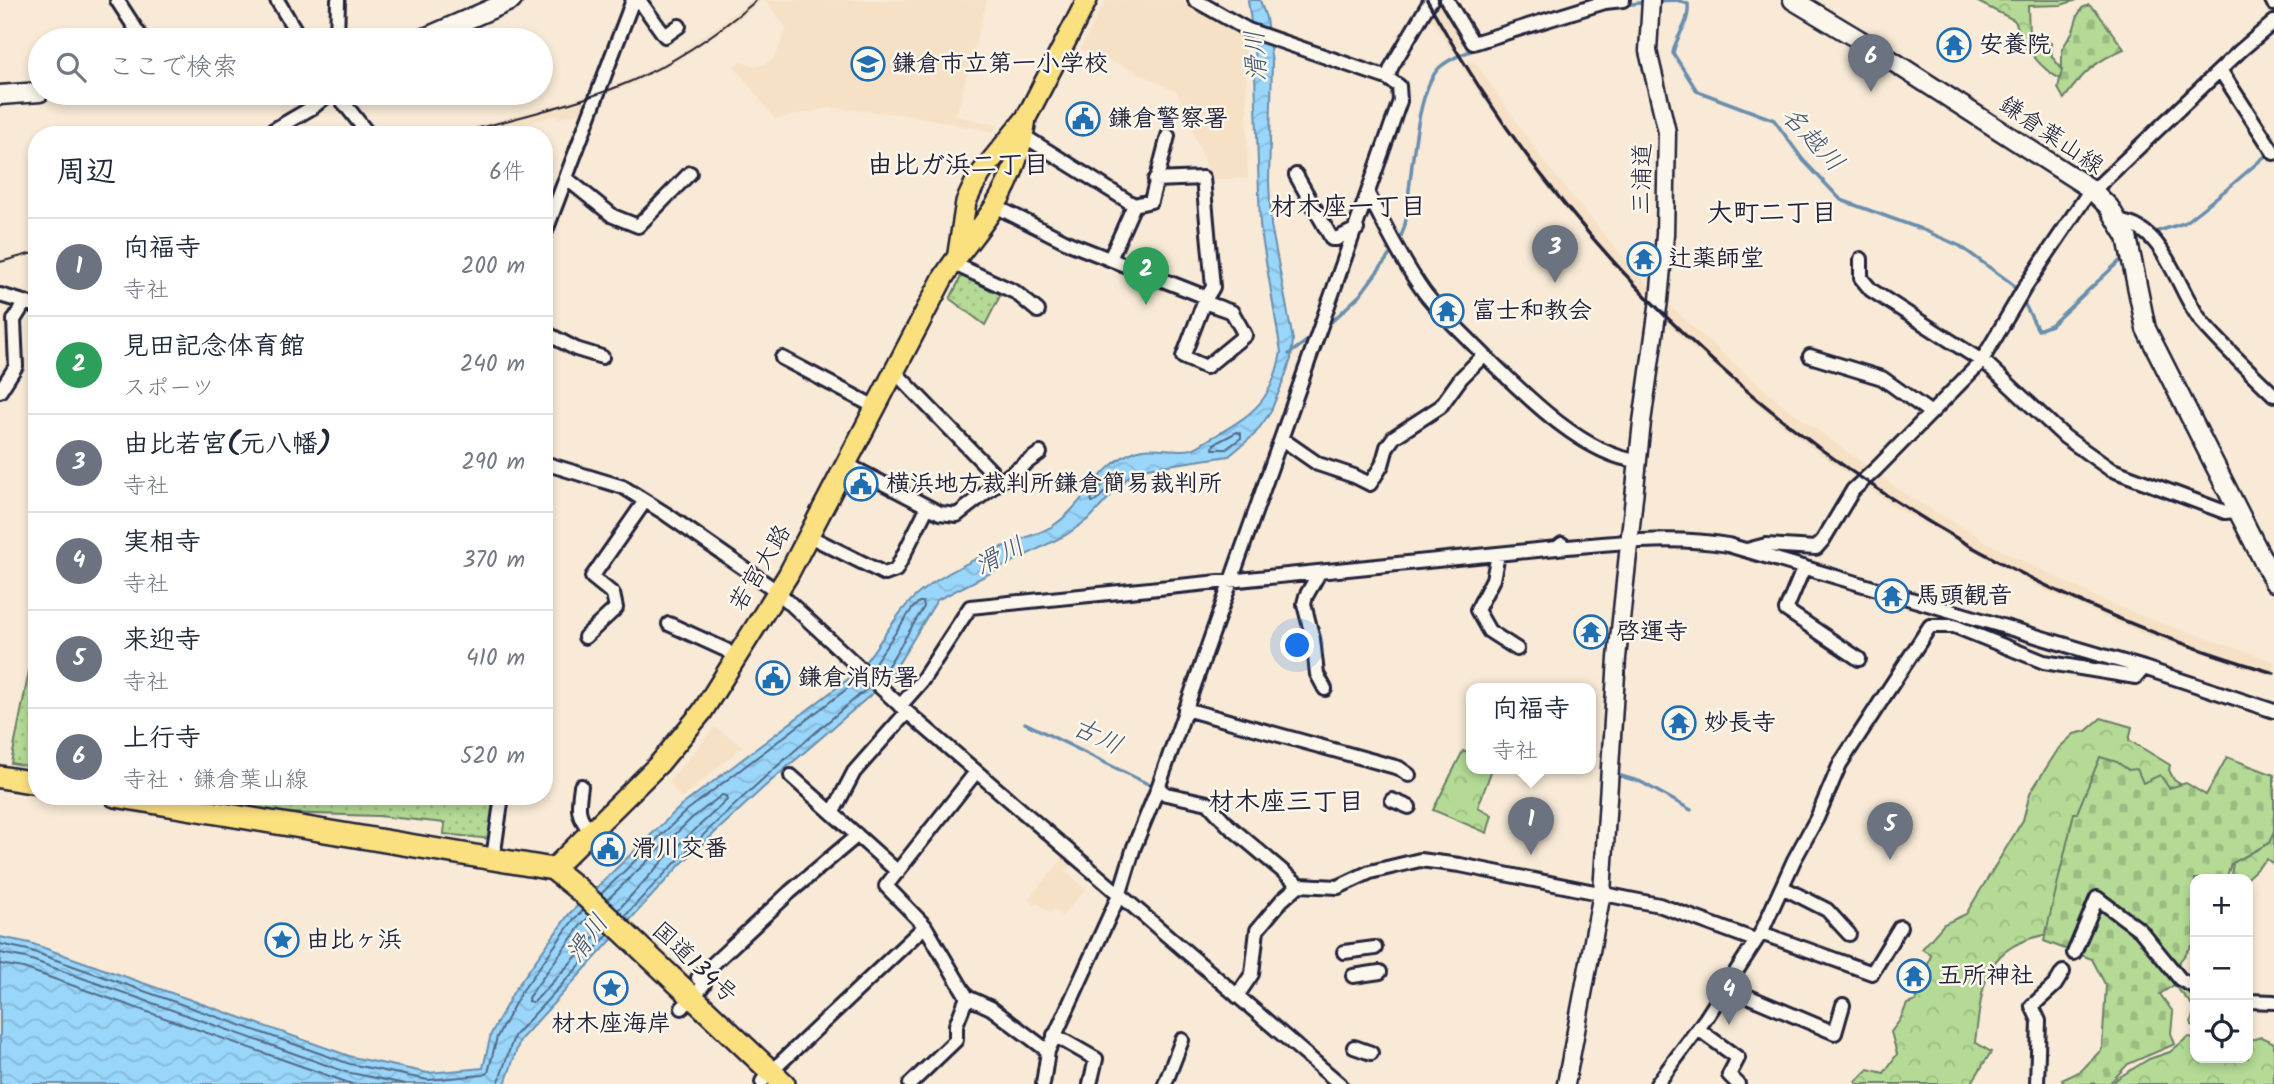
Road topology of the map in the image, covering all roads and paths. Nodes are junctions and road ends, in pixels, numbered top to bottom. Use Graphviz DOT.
graph roads {
  1 [pos="117,0"];
  2 [pos="277,0"];
  3 [pos="338,0"];
  4 [pos="512,0"];
  5 [pos="633,0"];
  6 [pos="639,0"];
  7 [pos="1087,0"];
  8 [pos="1195,0"];
  9 [pos="1431,0"];
  10 [pos="1447,0"];
  11 [pos="1623,0"];
  12 [pos="1793,0"];
  13 [pos="1651,5"];
  14 [pos="2274,22"];
  15 [pos="678,26"];
  16 [pos="135,28"];
  17 [pos="294,28"];
  18 [pos="337,28"];
  19 [pos="448,28"];
  20 [pos="2220,70"];
  21 [pos="1387,78"];
  22 [pos="28,93"];
  23 [pos="0,95"];
  24 [pos="315,105"];
  25 [pos="345,105"];
  26 [pos="280,126"];
  27 [pos="362,126"];
  28 [pos="1025,127"];
  29 [pos="1168,135"];
  30 [pos="2274,153"];
  31 [pos="690,173"];
  32 [pos="1296,175"];
  33 [pos="566,178"];
  34 [pos="1155,180"];
  35 [pos="2091,189"];
  36 [pos="1368,194"];
  37 [pos="1134,205"];
  38 [pos="995,206"];
  39 [pos="553,212"];
  40 [pos="2120,222"];
  41 [pos="1357,229"];
  42 [pos="955,258"];
  43 [pos="1110,259"];
  44 [pos="1861,259"];
  45 [pos="0,295"];
  46 [pos="1205,299"];
  47 [pos="28,302"];
  48 [pos="28,307"];
  49 [pos="1038,311"];
  50 [pos="553,337"];
  51 [pos="1484,355"];
  52 [pos="1810,356"];
  53 [pos="602,357"];
  54 [pos="782,358"];
  55 [pos="1981,362"];
  56 [pos="895,373"];
  57 [pos="0,391"];
  58 [pos="2274,395"];
  59 [pos="877,408"];
  60 [pos="1931,413"];
  61 [pos="1282,439"];
  62 [pos="1040,453"];
  63 [pos="1638,461"];
  64 [pos="846,464"];
  65 [pos="553,466"];
  66 [pos="998,483"];
  67 [pos="645,501"];
  68 [pos="927,508"];
  69 [pos="2237,511"];
  70 [pos="809,536"];
  71 [pos="1629,542"];
  72 [pos="1747,550"];
  73 [pos="1498,555"];
  74 [pos="1804,567"];
  75 [pos="1319,573"];
  76 [pos="1230,582"];
  77 [pos="2274,582"];
  78 [pos="778,592"];
  79 [pos="669,624"];
  80 [pos="585,637"];
  81 [pos="1517,649"];
  82 [pos="735,659"];
  83 [pos="1859,659"];
  84 [pos="2144,668"];
  85 [pos="1325,689"];
  86 [pos="904,709"];
  87 [pos="1185,709"];
  88 [pos="2274,710"];
  89 [pos="976,772"];
  90 [pos="1409,775"];
  91 [pos="791,776"];
  92 [pos="0,777"];
  93 [pos="28,782"];
  94 [pos="580,786"];
  95 [pos="1157,792"];
  96 [pos="1392,800"];
  97 [pos="188,805"];
  98 [pos="501,805"];
  99 [pos="1409,807"];
  100 [pos="833,812"];
  101 [pos="590,831"];
  102 [pos="856,834"];
  103 [pos="493,858"];
  104 [pos="553,869"];
  105 [pos="898,872"];
  106 [pos="1299,885"];
  107 [pos="1782,887"];
  108 [pos="1119,893"];
  109 [pos="1602,893"];
  110 [pos="925,926"];
  111 [pos="1899,926"];
  112 [pos="1849,934"];
  113 [pos="1758,936"];
  114 [pos="1375,948"];
  115 [pos="1344,952"];
  116 [pos="2074,953"];
  117 [pos="1380,972"];
  118 [pos="2063,972"];
  119 [pos="1353,976"];
  120 [pos="2190,985"];
  121 [pos="1726,987"];
  122 [pos="698,992"];
  123 [pos="1237,996"];
  124 [pos="967,997"];
  125 [pos="2253,1001"];
  126 [pos="2274,1002"];
  127 [pos="1843,1004"];
  128 [pos="1698,1029"];
  129 [pos="1054,1035"];
  130 [pos="1182,1040"];
  131 [pos="1354,1048"];
  132 [pos="1048,1051"];
  133 [pos="1371,1053"];
  134 [pos="772,1078"];
  135 [pos="910,1084"];
  136 [pos="1043,1084"];
  137 [pos="1090,1084"];
  138 [pos="1165,1084"];
  139 [pos="1340,1084"];
  140 [pos="1566,1084"];
  141 [pos="1657,1084"];
  142 [pos="1738,1084"];
  143 [pos="2037,1084"];
  1 -- 16 [label="street"];
  2 -- 17 [label="street"];
  3 -- 18 [label="street"];
  4 -- 19 [label="main road"];
  5 -- 33 [label="street"];
  6 -- 15 [label="street"];
  7 -- 28 [label="main road, 若宮大路"];
  8 -- 21 [label="street"];
  9 -- 21 [label="street"];
  10 -- 11 [label="street"];
  12 -- 35 [label="main road, 鎌倉葉山線"];
  13 -- 63 [label="street, 三浦道"];
  14 -- 20 [label="street"];
  20 -- 30 [label="street"];
  20 -- 35 [label="street"];
  21 -- 36 [label="street"];
  22 -- 23 [label="main road"];
  24 -- 26 [label="street"];
  25 -- 27 [label="street"];
  28 -- 37 [label="street"];
  28 -- 38 [label="main road, 若宮大路"];
  28 -- 42 [label="main road, 若宮大路"];
  29 -- 34 [label="street"];
  31 -- 33 [label="street"];
  32 -- 41 [label="street"];
  33 -- 39 [label="street"];
  34 -- 37 [label="street"];
  34 -- 46 [label="street"];
  35 -- 40 [label="main road, 鎌倉葉山線"];
  35 -- 55 [label="street"];
  36 -- 41 [label="street"];
  36 -- 51 [label="street"];
  37 -- 43 [label="street"];
  38 -- 42 [label="main road, 若宮大路"];
  38 -- 43 [label="street"];
  40 -- 58 [label="street"];
  40 -- 69 [label="main road, 鎌倉葉山線"];
  41 -- 61 [label="street"];
  42 -- 49 [label="street"];
  42 -- 56 [label="main road, 若宮大路"];
  43 -- 46 [label="street"];
  44 -- 55 [label="street"];
  45 -- 47 [label="street"];
  46 -- 46 [label="street"];
  48 -- 57 [label="street"];
  50 -- 53 [label="street"];
  51 -- 61 [label="street"];
  51 -- 63 [label="street"];
  52 -- 60 [label="street"];
  54 -- 59 [label="street"];
  55 -- 60 [label="street"];
  55 -- 69 [label="street"];
  56 -- 59 [label="main road, 若宮大路"];
  56 -- 66 [label="street"];
  59 -- 64 [label="main road, 若宮大路"];
  60 -- 72 [label="street"];
  61 -- 76 [label="street"];
  62 -- 66 [label="street"];
  63 -- 71 [label="street, 三浦道"];
  64 -- 68 [label="street"];
  64 -- 70 [label="main road, 若宮大路"];
  65 -- 67 [label="street"];
  66 -- 68 [label="street"];
  67 -- 78 [label="street"];
  67 -- 80 [label="street"];
  68 -- 70 [label="street"];
  69 -- 77 [label="main road, 鎌倉葉山線"];
  70 -- 78 [label="main road, 若宮大路"];
  71 -- 72 [label="street"];
  71 -- 73 [label="street"];
  71 -- 109 [label="street, 三浦道"];
  72 -- 74 [label="street"];
  73 -- 75 [label="street"];
  73 -- 81 [label="street"];
  74 -- 83 [label="street"];
  74 -- 84 [label="street"];
  75 -- 76 [label="street"];
  75 -- 85 [label="street"];
  76 -- 86 [label="street"];
  76 -- 87 [label="street"];
  78 -- 82 [label="main road, 若宮大路"];
  78 -- 86 [label="street"];
  79 -- 82 [label="street"];
  82 -- 101 [label="main road, 若宮大路"];
  84 -- 88 [label="street"];
  84 -- 107 [label="street"];
  86 -- 89 [label="street"];
  86 -- 100 [label="street"];
  87 -- 90 [label="street"];
  87 -- 95 [label="street"];
  89 -- 105 [label="street"];
  89 -- 108 [label="street"];
  91 -- 100 [label="street"];
  92 -- 93 [label="highway"];
  94 -- 101 [label="street"];
  95 -- 106 [label="street"];
  95 -- 108 [label="street"];
  96 -- 99 [label="street"];
  97 -- 103 [label="highway, 国道134号"];
  98 -- 103 [label="street"];
  100 -- 102 [label="street"];
  101 -- 104 [label="main road, 若宮大路"];
  102 -- 105 [label="street"];
  102 -- 122 [label="street"];
  103 -- 104 [label="highway, 国道134号"];
  104 -- 134 [label="highway, 国道134号"];
  105 -- 110 [label="street"];
  106 -- 109 [label="street"];
  106 -- 123 [label="street"];
  107 -- 112 [label="street"];
  107 -- 113 [label="street"];
  108 -- 123 [label="street"];
  108 -- 129 [label="street"];
  109 -- 113 [label="street"];
  109 -- 140 [label="street, 三浦道"];
  110 -- 124 [label="street"];
  110 -- 134 [label="street"];
  111 -- 113 [label="street"];
  113 -- 121 [label="street"];
  114 -- 115 [label="street"];
  116 -- 120 [label="street"];
  117 -- 119 [label="street"];
  118 -- 143 [label="street"];
  121 -- 127 [label="street"];
  121 -- 128 [label="street"];
  123 -- 139 [label="street"];
  124 -- 132 [label="street"];
  124 -- 135 [label="street"];
  125 -- 126 [label="street"];
  128 -- 141 [label="street"];
  128 -- 142 [label="street"];
  129 -- 132 [label="street"];
  129 -- 137 [label="street"];
  130 -- 138 [label="street"];
  131 -- 133 [label="street"];
  132 -- 136 [label="street"];
}
